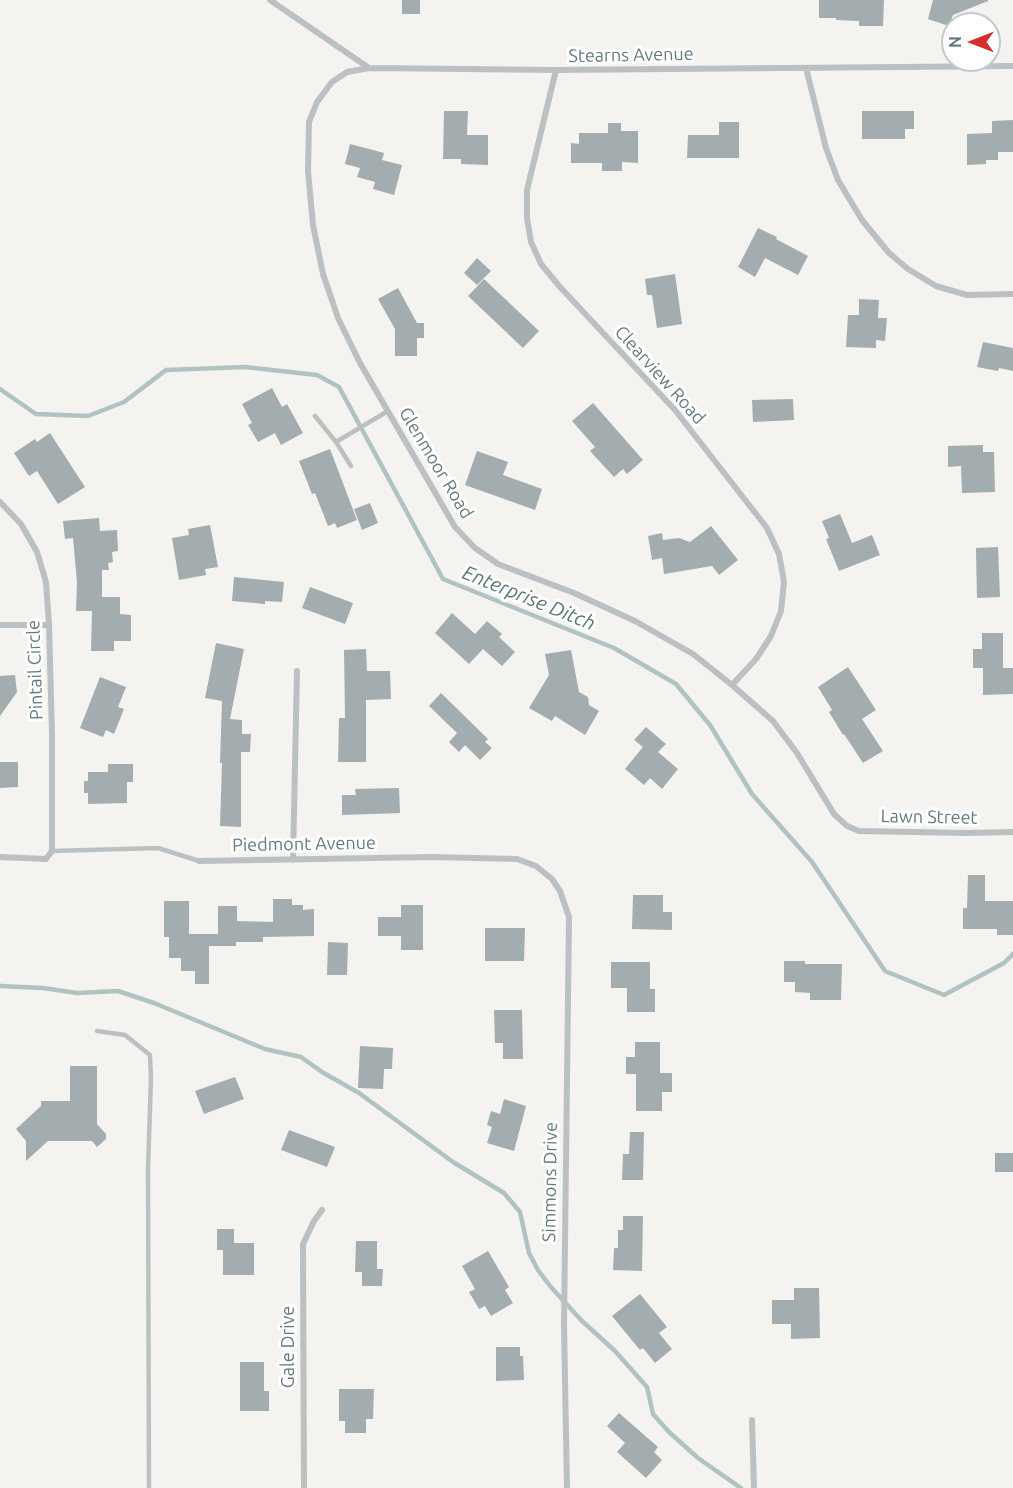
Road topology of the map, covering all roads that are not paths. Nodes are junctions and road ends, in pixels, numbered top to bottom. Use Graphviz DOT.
graph roads {
  1 [pos="270,0"];
  2 [pos="1013,66"];
  3 [pos="806,68"];
  4 [pos="369,69"];
  5 [pos="556,70"];
  6 [pos="1013,294"];
  7 [pos="388,411"];
  8 [pos="315,416"];
  9 [pos="336,442"];
  10 [pos="351,466"];
  11 [pos="0,502"];
  12 [pos="49,625"];
  13 [pos="0,626"];
  14 [pos="297,671"];
  15 [pos="732,685"];
  16 [pos="847,825"];
  17 [pos="1013,832"];
  18 [pos="52,851"];
  19 [pos="0,857"];
  20 [pos="293,860"];
  21 [pos="199,861"];
  22 [pos="552,879"];
  23 [pos="97,1031"];
  24 [pos="322,1210"];
  25 [pos="752,1420"];
  26 [pos="149,1488"];
  27 [pos="304,1488"];
  28 [pos="567,1488"];
  29 [pos="754,1488"];
  1 -- 4 [label="street"];
  2 -- 3 [label="street, Stearns Avenue"];
  3 -- 5 [label="street, Stearns Avenue"];
  3 -- 6 [label="street"];
  4 -- 5 [label="street, Stearns Avenue"];
  4 -- 7 [label="street, Glenmoor Road"];
  5 -- 15 [label="street, Clearview Road"];
  7 -- 9 [label="lane"];
  7 -- 15 [label="street, Glenmoor Road"];
  8 -- 9 [label="lane"];
  9 -- 10 [label="lane"];
  11 -- 12 [label="street, Pintail Circle"];
  12 -- 13 [label="street"];
  12 -- 18 [label="street, Pintail Circle"];
  14 -- 20 [label="street"];
  15 -- 16 [label="street, Glenmoor Road"];
  16 -- 17 [label="street, Lawn Street"];
  18 -- 19 [label="street"];
  18 -- 21 [label="lane, Piedmont Avenue"];
  20 -- 21 [label="street, Piedmont Avenue"];
  20 -- 22 [label="street, Piedmont Avenue"];
  22 -- 28 [label="street, Simmons Drive"];
  23 -- 26 [label="lane"];
  24 -- 27 [label="street, Gale Drive"];
  25 -- 29 [label="street"];
}
